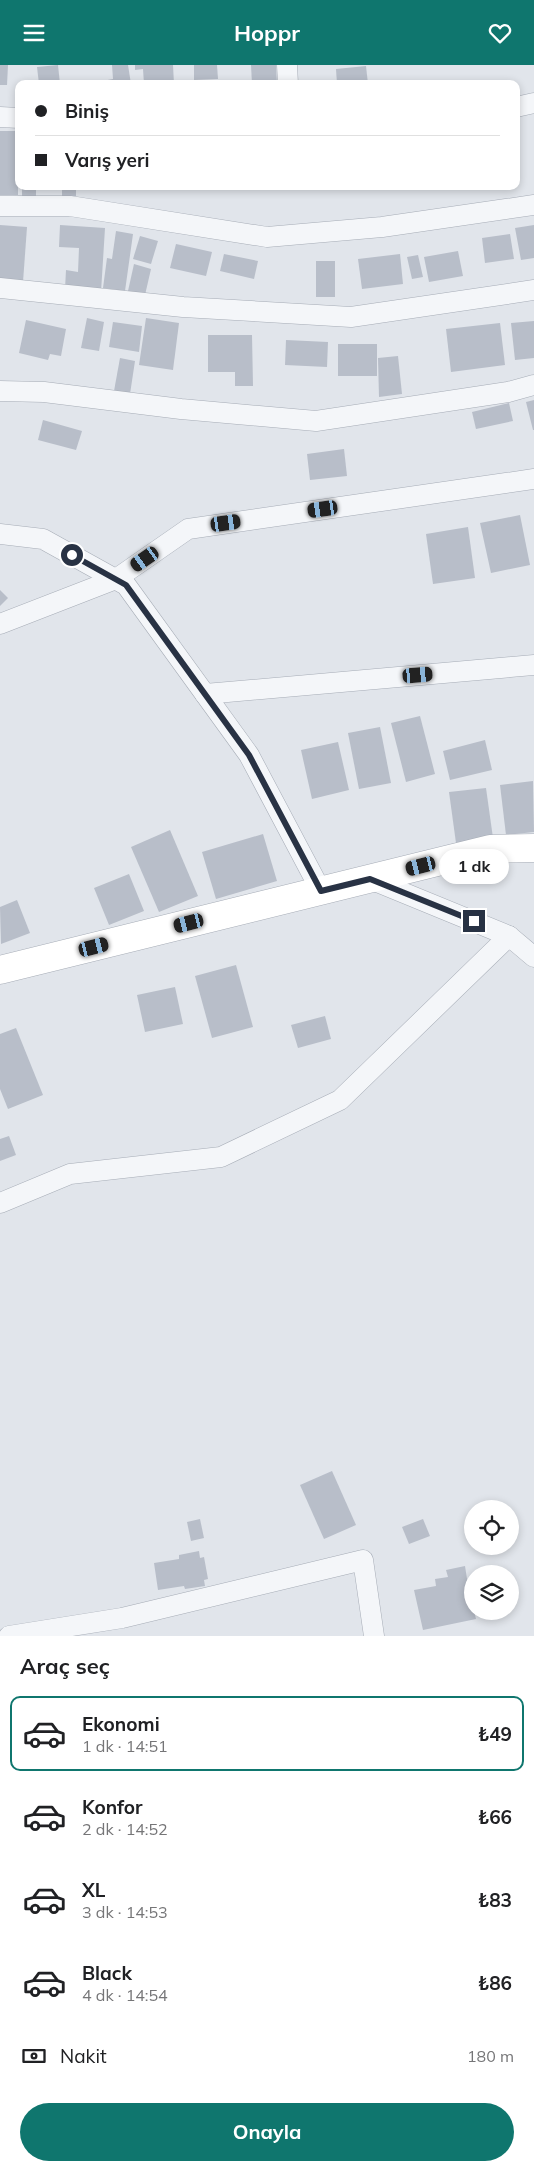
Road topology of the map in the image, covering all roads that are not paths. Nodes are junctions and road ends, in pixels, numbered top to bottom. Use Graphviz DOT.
graph roads {
  1 [pos="287,65"];
  2 [pos="288,80"];
  3 [pos="534,103"];
  4 [pos="520,106"];
  5 [pos="0,117"];
  6 [pos="15,118"];
  7 [pos="534,205"];
  8 [pos="0,206"];
  9 [pos="0,288"];
  10 [pos="534,290"];
  11 [pos="534,385"];
  12 [pos="0,391"];
  13 [pos="534,479"];
  14 [pos="0,534"];
  15 [pos="116,579"];
  16 [pos="0,624"];
  17 [pos="534,665"];
  18 [pos="205,694"];
  19 [pos="534,848"];
  20 [pos="370,879"];
  21 [pos="321,891"];
  22 [pos="509,935"];
  23 [pos="534,957"];
  24 [pos="0,970"];
  25 [pos="0,1203"];
  26 [pos="9,1636"];
  27 [pos="374,1636"];
  1 -- 2 [label="street"];
  3 -- 4 [label="street"];
  5 -- 6 [label="street"];
  7 -- 8 [label="street"];
  9 -- 10 [label="street"];
  11 -- 12 [label="street"];
  13 -- 15 [label="street"];
  14 -- 15 [label="street"];
  15 -- 16 [label="street"];
  15 -- 18 [label="street"];
  17 -- 18 [label="street"];
  18 -- 21 [label="street"];
  19 -- 20 [label="street"];
  20 -- 21 [label="street"];
  20 -- 22 [label="street"];
  21 -- 24 [label="street"];
  22 -- 23 [label="street"];
  22 -- 25 [label="street"];
  26 -- 27 [label="street"];
}
